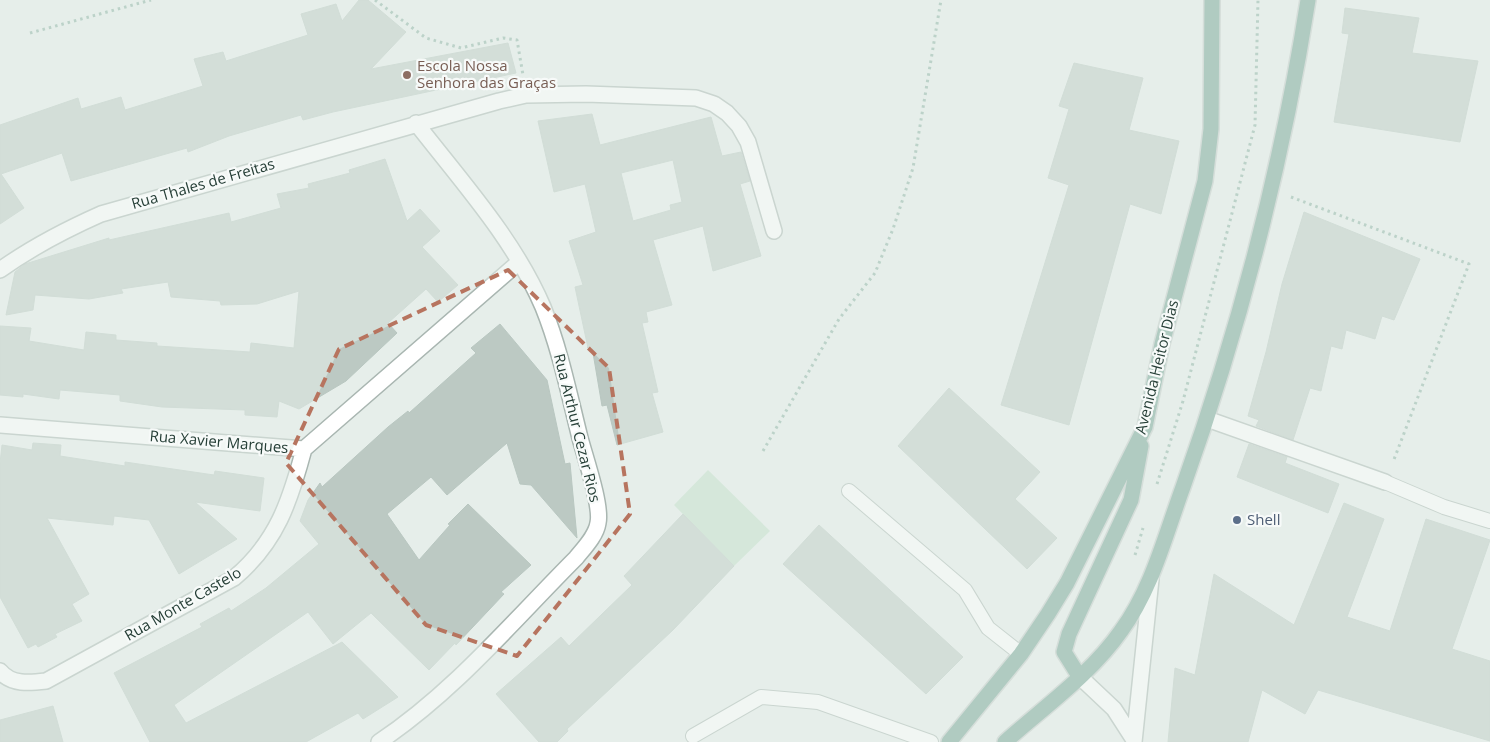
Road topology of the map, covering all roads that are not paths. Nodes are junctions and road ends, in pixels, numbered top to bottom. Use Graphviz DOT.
graph roads {
  1 [pos="1212,0"];
  2 [pos="1308,0"];
  3 [pos="416,123"];
  4 [pos="774,231"];
  5 [pos="519,262"];
  6 [pos="0,270"];
  7 [pos="1207,419"];
  8 [pos="0,425"];
  9 [pos="1145,427"];
  10 [pos="304,449"];
  11 [pos="1385,482"];
  12 [pos="849,491"];
  13 [pos="1490,521"];
  14 [pos="1152,575"];
  15 [pos="1020,654"];
  16 [pos="0,671"];
  17 [pos="1079,676"];
  18 [pos="693,736"];
  19 [pos="1134,741"];
  20 [pos="379,742"];
  21 [pos="931,742"];
  22 [pos="950,742"];
  23 [pos="1005,742"];
  1 -- 9 [label="main road, Avenida Heitor Dias"];
  2 -- 7 [label="main road"];
  3 -- 4 [label="street, Rua Thales de Freitas"];
  3 -- 5 [label="street, Rua Arthur Cezar Rios"];
  3 -- 6 [label="street, Rua Thales de Freitas"];
  5 -- 10 [label="street, Rua Xavier Marques"];
  5 -- 20 [label="street, Rua Arthur Cezar Rios"];
  7 -- 11 [label="street"];
  7 -- 14 [label="main road"];
  8 -- 10 [label="street, Rua Xavier Marques"];
  9 -- 15 [label="main road, Avenida Heitor Dias"];
  9 -- 17 [label="main road"];
  10 -- 16 [label="street, Rua Monte Castelo"];
  11 -- 13 [label="lane"];
  12 -- 15 [label="lane"];
  14 -- 17 [label="main road"];
  14 -- 19 [label="street"];
  15 -- 22 [label="main road, Avenida Heitor Dias"];
  17 -- 19 [label="street"];
  17 -- 23 [label="main road"];
  18 -- 21 [label="lane"];
}
